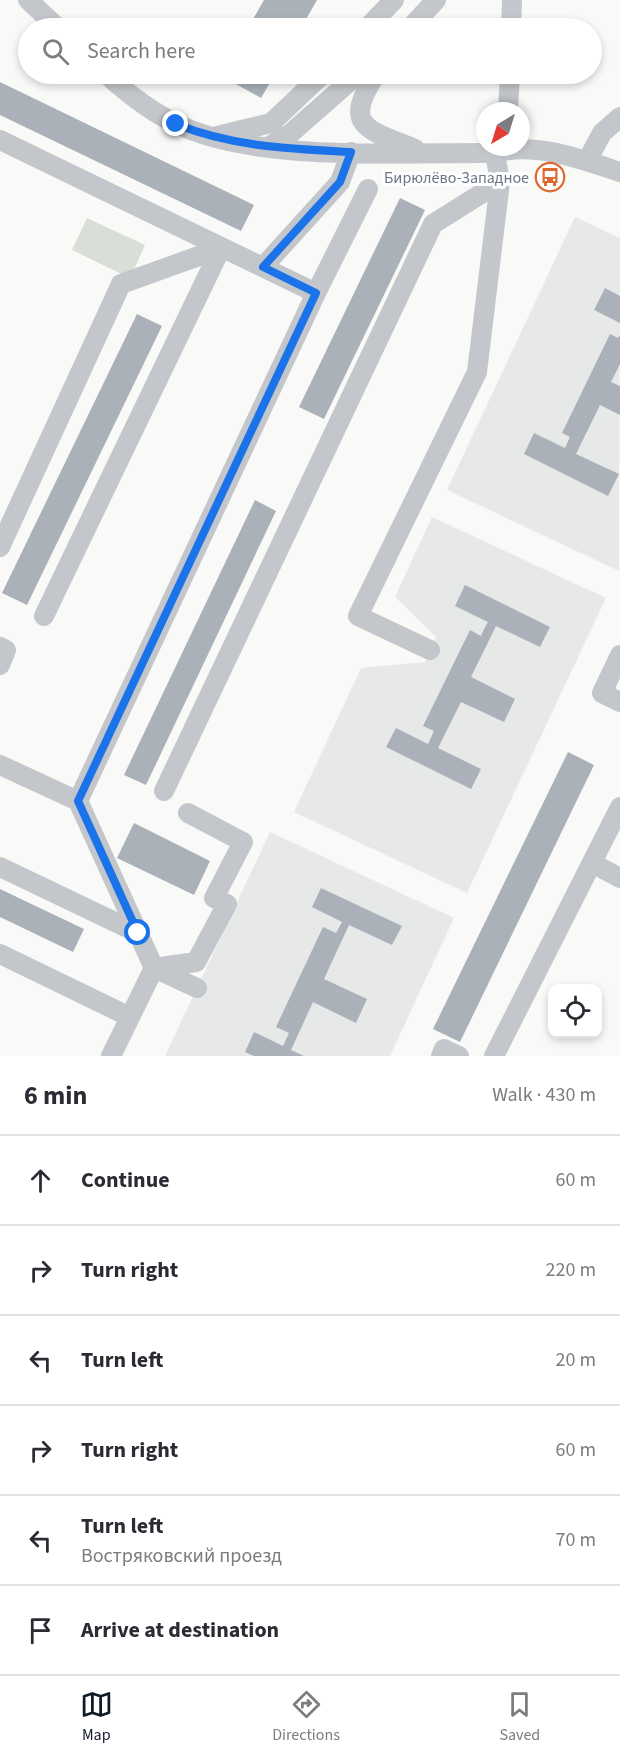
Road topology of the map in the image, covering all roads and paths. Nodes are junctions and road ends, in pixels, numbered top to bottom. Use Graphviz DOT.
graph roads {
  1 [pos="28,0"];
  2 [pos="394,0"];
  3 [pos="436,0"];
  4 [pos="512,0"];
  5 [pos="47,18"];
  6 [pos="377,18"];
  7 [pos="419,18"];
  8 [pos="511,18"];
  9 [pos="118,84"];
  10 [pos="313,84"];
  11 [pos="314,84"];
  12 [pos="348,84"];
  13 [pos="370,84"];
  14 [pos="509,84"];
  15 [pos="508,102"];
  16 [pos="620,117"];
  17 [pos="212,137"];
  18 [pos="0,140"];
  19 [pos="292,141"];
  20 [pos="476,151"];
  21 [pos="530,151"];
  22 [pos="351,152"];
  23 [pos="423,153"];
  24 [pos="502,156"];
  25 [pos="587,161"];
  26 [pos="620,172"];
  27 [pos="500,182"];
  28 [pos="368,189"];
  29 [pos="221,248"];
  30 [pos="263,267"];
  31 [pos="316,293"];
  32 [pos="0,547"];
  33 [pos="44,616"];
  34 [pos="0,647"];
  35 [pos="430,650"];
  36 [pos="620,655"];
  37 [pos="0,665"];
  38 [pos="620,702"];
  39 [pos="0,765"];
  40 [pos="164,791"];
  41 [pos="78,801"];
  42 [pos="620,807"];
  43 [pos="188,813"];
  44 [pos="591,863"];
  45 [pos="0,867"];
  46 [pos="620,878"];
  47 [pos="138,933"];
  48 [pos="0,954"];
  49 [pos="154,968"];
  50 [pos="197,988"];
  51 [pos="130,1017"];
  52 [pos="111,1056"];
  53 [pos="441,1056"];
  54 [pos="459,1056"];
  55 [pos="494,1056"];
  1 -- 5 [label="street"];
  2 -- 6 [label="street"];
  3 -- 7 [label="street"];
  4 -- 8 [label="street"];
  9 -- 17 [label="street"];
  10 -- 17 [label="street"];
  11 -- 19 [label="street"];
  12 -- 19 [label="street"];
  13 -- 23 [label="street"];
  14 -- 15 [label="street"];
  16 -- 25 [label="street"];
  17 -- 19 [label="street"];
  18 -- 29 [label="street"];
  19 -- 22 [label="street"];
  20 -- 23 [label="street"];
  21 -- 25 [label="street"];
  22 -- 23 [label="street"];
  22 -- 30 [label="street"];
  24 -- 27 [label="street"];
  25 -- 26 [label="street"];
  27 -- 35 [label="street"];
  27 -- 40 [label="street"];
  28 -- 31 [label="street"];
  29 -- 30 [label="street"];
  29 -- 32 [label="street"];
  29 -- 33 [label="street"];
  30 -- 31 [label="street"];
  31 -- 41 [label="street"];
  34 -- 37 [label="street"];
  36 -- 38 [label="street"];
  39 -- 41 [label="street"];
  41 -- 47 [label="street"];
  42 -- 44 [label="street"];
  43 -- 49 [label="street"];
  44 -- 46 [label="street"];
  44 -- 55 [label="street"];
  45 -- 47 [label="street"];
  47 -- 49 [label="street"];
  48 -- 51 [label="street"];
  49 -- 50 [label="street"];
  49 -- 51 [label="street"];
  51 -- 52 [label="street"];
  53 -- 54 [label="street"];
}
